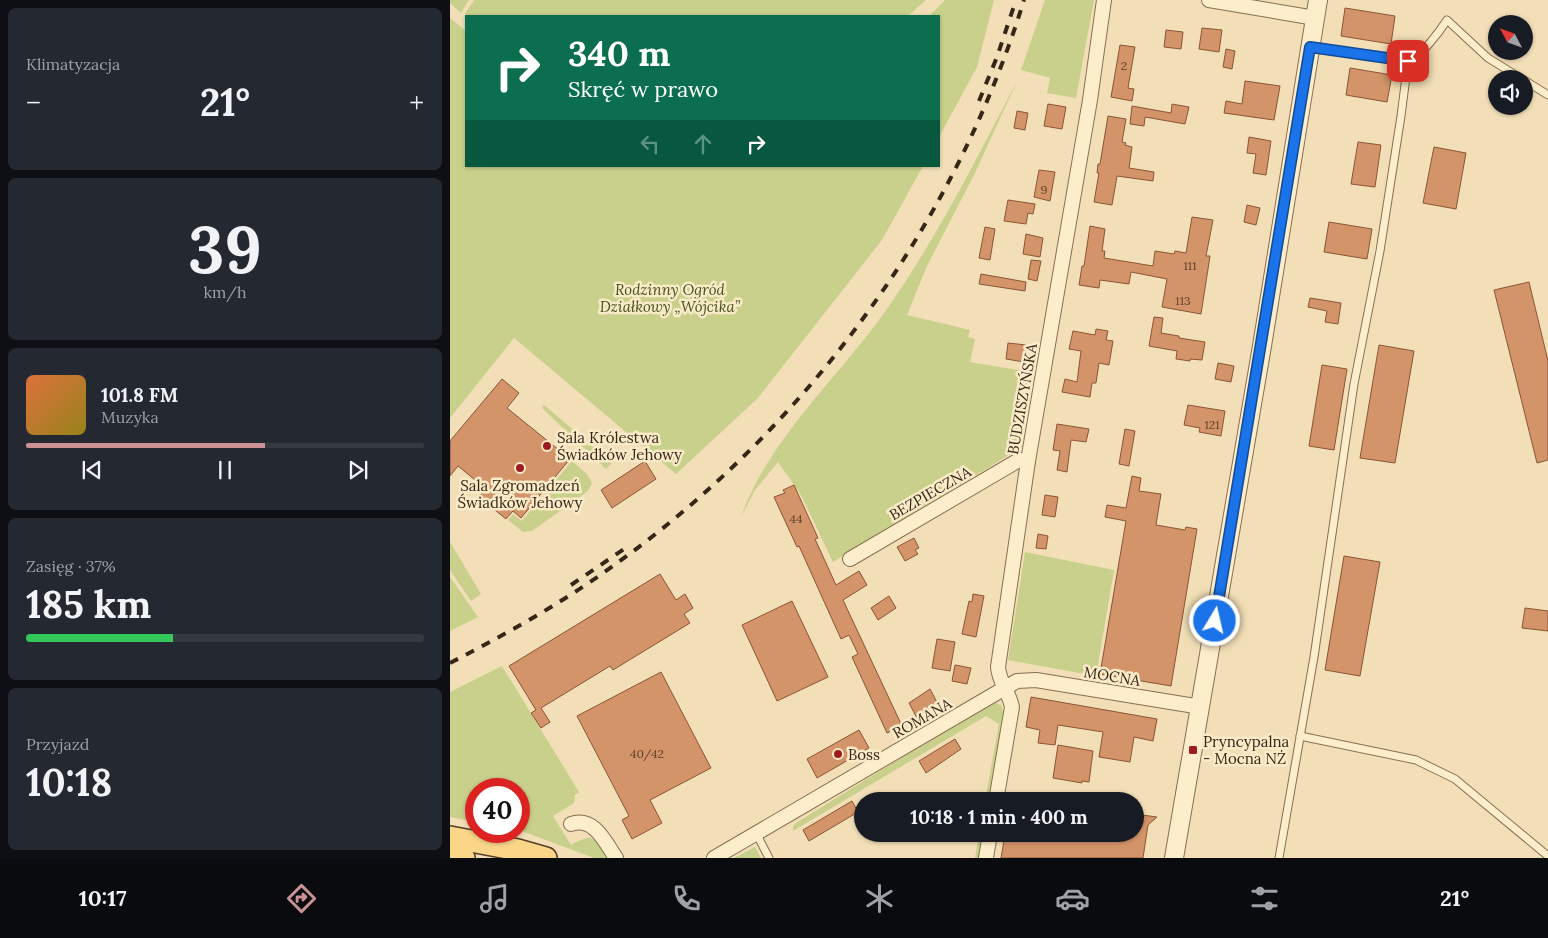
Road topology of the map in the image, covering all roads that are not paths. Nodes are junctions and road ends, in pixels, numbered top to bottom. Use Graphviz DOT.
graph roads {
  1 [pos="1104,0"];
  2 [pos="1209,0"];
  3 [pos="1318,0"];
  4 [pos="1315,18"];
  5 [pos="1310,47"];
  6 [pos="1408,61"];
  7 [pos="1508,70"];
  8 [pos="1533,85"];
  9 [pos="1548,95"];
  10 [pos="1028,461"];
  11 [pos="850,559"];
  12 [pos="1011,685"];
  13 [pos="1201,707"];
  14 [pos="1300,736"];
  15 [pos="998,792"];
  16 [pos="571,824"];
  17 [pos="756,833"];
  18 [pos="450,838"];
  19 [pos="989,842"];
  20 [pos="450,855"];
  21 [pos="1548,856"];
  22 [pos="464,858"];
  23 [pos="546,858"];
  24 [pos="616,858"];
  25 [pos="714,858"];
  26 [pos="769,858"];
  27 [pos="986,858"];
  28 [pos="1174,858"];
  29 [pos="1279,858"];
  1 -- 10 [label="street, BUDZISZYŃSKA"];
  2 -- 4 [label="street"];
  3 -- 4 [label="street"];
  4 -- 5 [label="street"];
  5 -- 6 [label="lane"];
  5 -- 13 [label="street"];
  6 -- 7 [label="lane"];
  6 -- 14 [label="lane"];
  8 -- 9 [label="lane"];
  10 -- 11 [label="street, BEZPIECZNA"];
  10 -- 12 [label="street, BUDZISZYŃSKA"];
  12 -- 13 [label="street, MOCNA"];
  12 -- 15 [label="street, BUDZISZYŃSKA"];
  12 -- 17 [label="street, ROMANA"];
  13 -- 28 [label="street"];
  14 -- 21 [label="lane"];
  14 -- 29 [label="lane"];
  16 -- 24 [label="street"];
  17 -- 25 [label="street, ROMANA"];
  17 -- 26 [label="lane"];
  18 -- 23 [label="main road"];
  19 -- 27 [label="street"];
  20 -- 22 [label="main road"];
}
